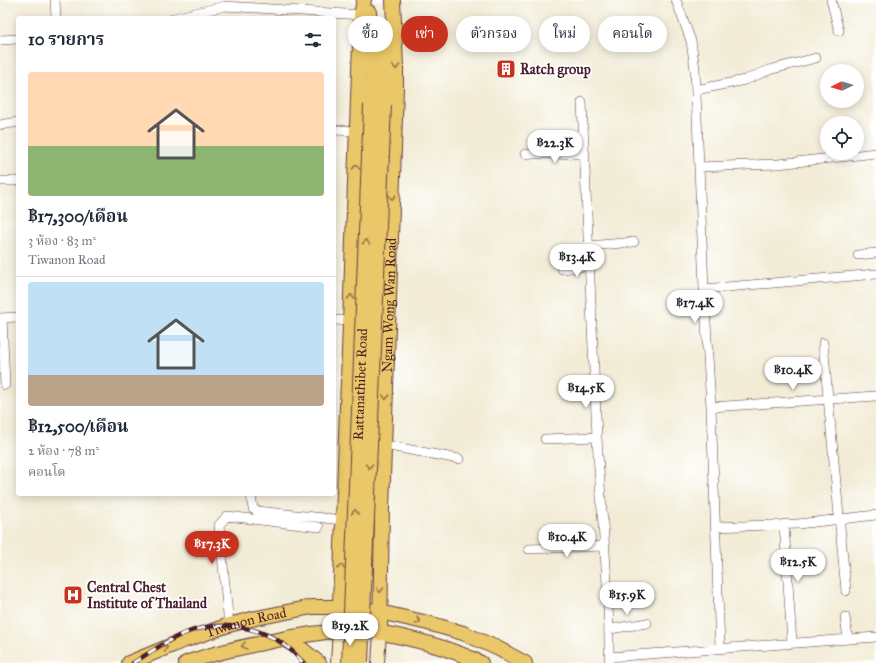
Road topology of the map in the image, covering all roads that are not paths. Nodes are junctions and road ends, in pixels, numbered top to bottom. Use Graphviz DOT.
graph roads {
  1 [pos="55,0"];
  2 [pos="364,0"];
  3 [pos="368,0"];
  4 [pos="390,0"];
  5 [pos="393,0"];
  6 [pos="676,0"];
  7 [pos="831,0"];
  8 [pos="361,15"];
  9 [pos="56,16"];
  10 [pos="182,16"];
  11 [pos="840,31"];
  12 [pos="16,39"];
  13 [pos="0,40"];
  14 [pos="816,58"];
  15 [pos="696,90"];
  16 [pos="582,102"];
  17 [pos="377,105"];
  18 [pos="16,122"];
  19 [pos="0,125"];
  20 [pos="336,130"];
  21 [pos="357,131"];
  22 [pos="876,153"];
  23 [pos="525,154"];
  24 [pos="586,154"];
  25 [pos="699,167"];
  26 [pos="16,181"];
  27 [pos="0,182"];
  28 [pos="634,242"];
  29 [pos="589,246"];
  30 [pos="876,253"];
  31 [pos="858,255"];
  32 [pos="590,266"];
  33 [pos="562,269"];
  34 [pos="876,274"];
  35 [pos="704,289"];
  36 [pos="16,317"];
  37 [pos="1,318"];
  38 [pos="336,320"];
  39 [pos="350,321"];
  40 [pos="823,343"];
  41 [pos="5,385"];
  42 [pos="876,396"];
  43 [pos="828,400"];
  44 [pos="711,407"];
  45 [pos="597,437"];
  46 [pos="545,439"];
  47 [pos="384,445"];
  48 [pos="459,459"];
  49 [pos="251,496"];
  50 [pos="382,509"];
  51 [pos="876,515"];
  52 [pos="839,519"];
  53 [pos="343,520"];
  54 [pos="784,524"];
  55 [pos="319,527"];
  56 [pos="715,527"];
  57 [pos="604,546"];
  58 [pos="529,549"];
  59 [pos="846,591"];
  60 [pos="340,606"];
  61 [pos="355,607"];
  62 [pos="376,611"];
  63 [pos="845,617"];
  64 [pos="647,623"];
  65 [pos="229,624"];
  66 [pos="360,629"];
  67 [pos="610,629"];
  68 [pos="342,630"];
  69 [pos="380,633"];
  70 [pos="876,637"];
  71 [pos="283,639"];
  72 [pos="848,639"];
  73 [pos="792,643"];
  74 [pos="720,648"];
  75 [pos="609,660"];
  76 [pos="129,663"];
  77 [pos="186,663"];
  78 [pos="319,663"];
  79 [pos="337,663"];
  80 [pos="350,663"];
  81 [pos="355,663"];
  82 [pos="361,663"];
  83 [pos="378,663"];
  84 [pos="481,663"];
  85 [pos="525,663"];
  1 -- 9 [label="street"];
  2 -- 8 [label="main road"];
  3 -- 17 [label="main road"];
  4 -- 17 [label="main road"];
  5 -- 47 [label="main road, Ngam Wong Wan Road, one-way"];
  6 -- 15 [label="street"];
  7 -- 11 [label="street"];
  8 -- 10 [label="street"];
  8 -- 21 [label="main road"];
  12 -- 13 [label="street"];
  14 -- 15 [label="street"];
  15 -- 25 [label="street"];
  16 -- 24 [label="street"];
  80 -- 17 [label="main road, Rattanathibet Road, one-way, bridge"];
  17 -- 82 [label="main road, Rattanathibet Road, one-way, bridge"];
  18 -- 19 [label="street"];
  20 -- 21 [label="street"];
  39 -- 21 [label="main road, one-way"];
  22 -- 25 [label="street"];
  23 -- 24 [label="street"];
  24 -- 29 [label="street"];
  25 -- 35 [label="street"];
  26 -- 27 [label="street"];
  28 -- 29 [label="street"];
  29 -- 32 [label="street"];
  30 -- 31 [label="street"];
  32 -- 33 [label="street"];
  32 -- 45 [label="street"];
  34 -- 35 [label="street"];
  35 -- 44 [label="street"];
  36 -- 37 [label="street"];
  37 -- 41 [label="street"];
  38 -- 39 [label="street"];
  39 -- 53 [label="main road"];
  40 -- 43 [label="street"];
  42 -- 43 [label="street"];
  43 -- 44 [label="street"];
  43 -- 52 [label="street"];
  44 -- 56 [label="street"];
  45 -- 46 [label="street"];
  45 -- 57 [label="street"];
  47 -- 48 [label="street"];
  47 -- 50 [label="main road, Ngam Wong Wan Road"];
  49 -- 53 [label="street"];
  50 -- 61 [label="main road"];
  50 -- 62 [label="main road, Ngam Wong Wan Road, one-way"];
  51 -- 52 [label="street"];
  52 -- 54 [label="street"];
  52 -- 59 [label="street"];
  60 -- 53 [label="main road, one-way"];
  54 -- 56 [label="street"];
  54 -- 73 [label="street"];
  55 -- 65 [label="street"];
  56 -- 74 [label="street"];
  57 -- 58 [label="street"];
  57 -- 67 [label="street"];
  60 -- 61 [label="main road, Tiwanon Road"];
  60 -- 65 [label="main road, Tiwanon Road"];
  60 -- 68 [label="main road"];
  61 -- 62 [label="main road, Tiwanon Road"];
  61 -- 68 [label="main road"];
  62 -- 66 [label="main road"];
  62 -- 69 [label="main road"];
  62 -- 85 [label="main road, Tiwanon Road, one-way"];
  63 -- 72 [label="street"];
  64 -- 67 [label="street"];
  76 -- 65 [label="main road, Tiwanon Road, one-way"];
  66 -- 68 [label="main road, Tiwanon Road"];
  66 -- 69 [label="main road, Tiwanon Road"];
  66 -- 81 [label="main road"];
  67 -- 75 [label="street"];
  68 -- 71 [label="main road, Tiwanon Road"];
  68 -- 79 [label="main road"];
  69 -- 83 [label="main road"];
  69 -- 84 [label="main road, Tiwanon Road"];
  70 -- 72 [label="street"];
  71 -- 77 [label="main road, Tiwanon Road, one-way"];
  71 -- 78 [label="main road"];
  72 -- 73 [label="street"];
  73 -- 74 [label="street"];
  74 -- 75 [label="street"];
}
